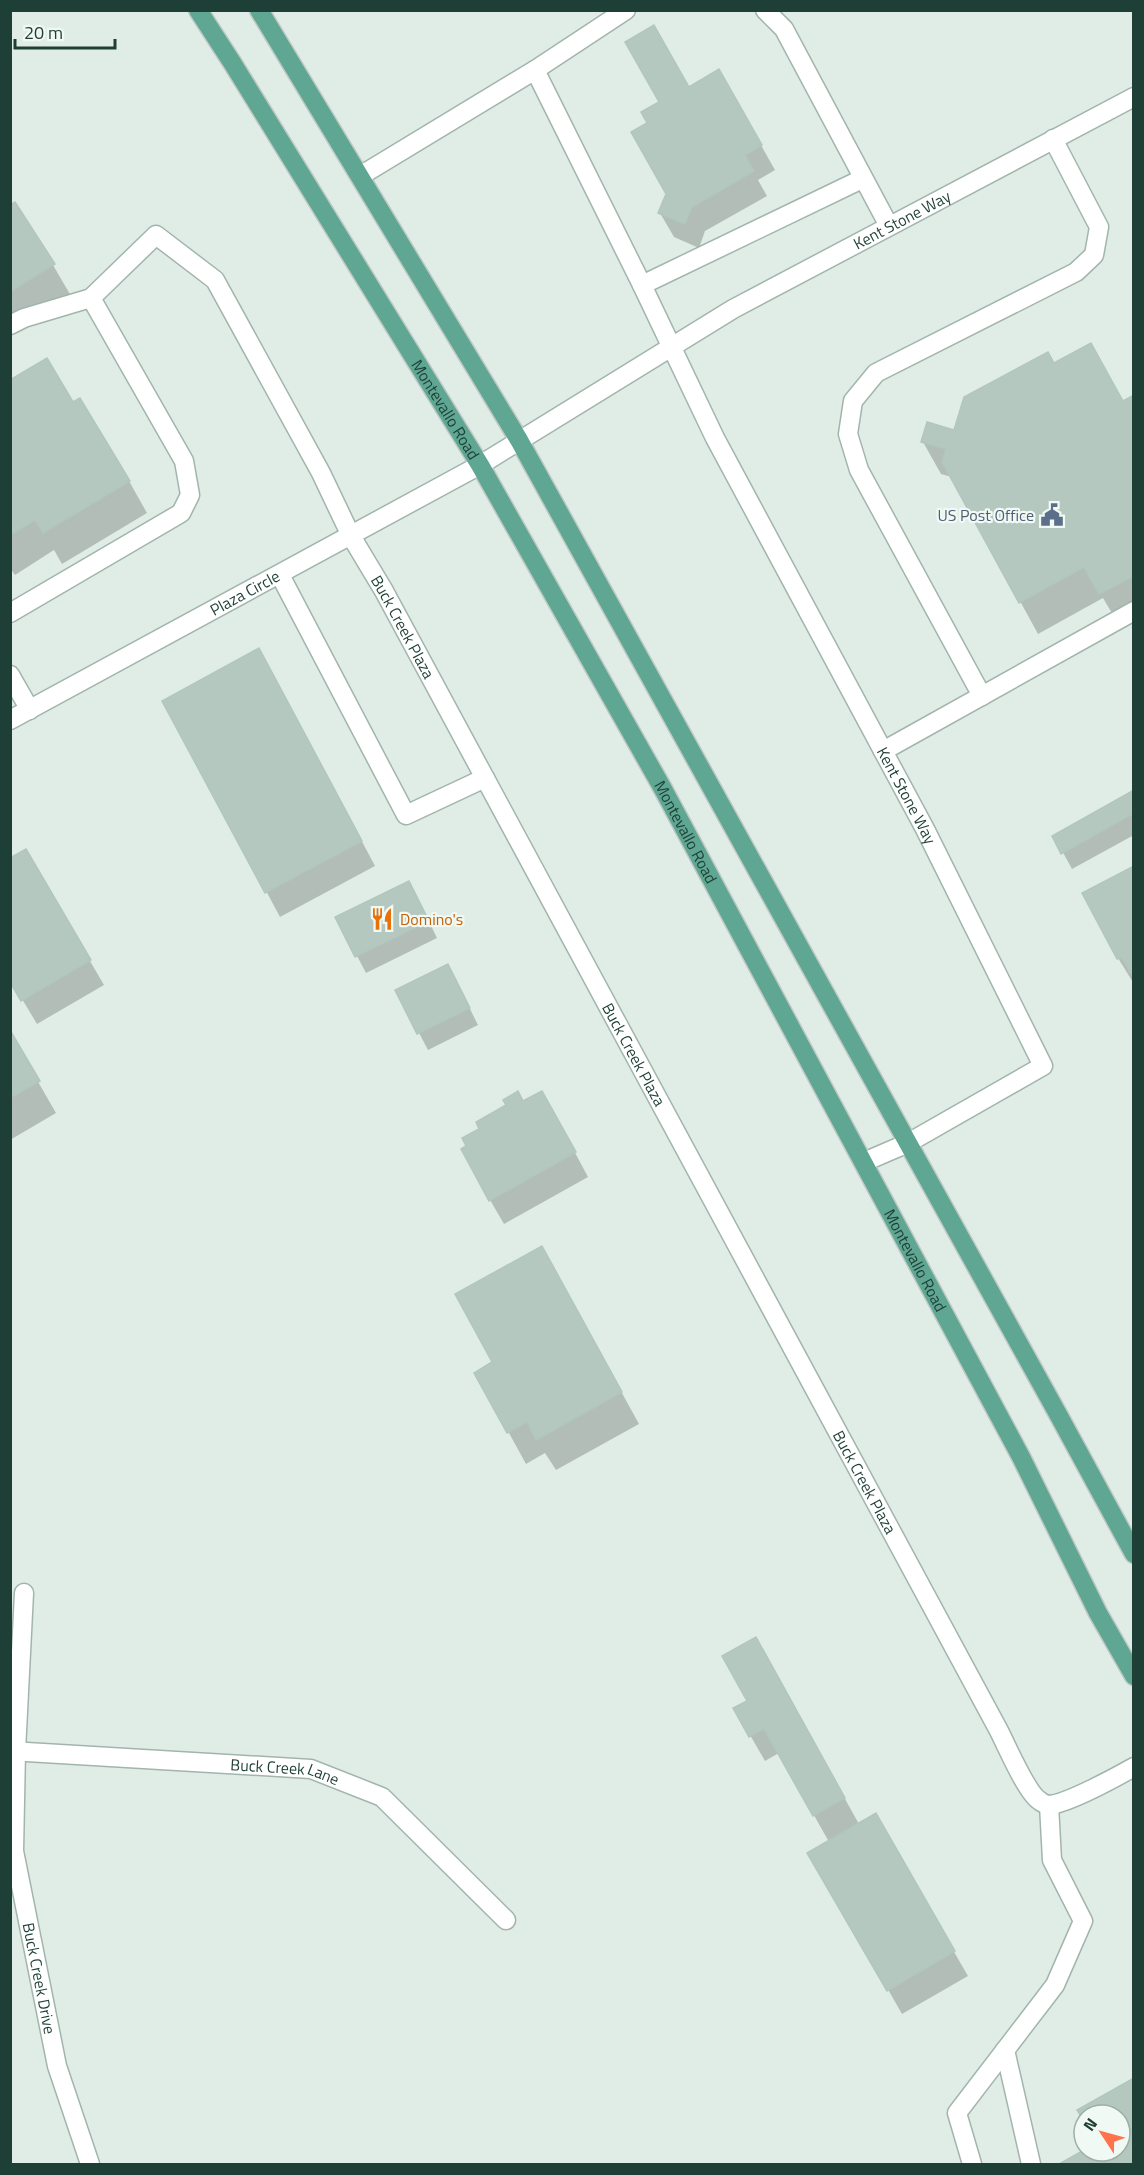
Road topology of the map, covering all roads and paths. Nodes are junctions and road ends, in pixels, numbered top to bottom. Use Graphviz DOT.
graph roads {
  1 [pos="198,10"];
  2 [pos="259,10"];
  3 [pos="626,10"];
  4 [pos="765,10"];
  5 [pos="535,70"];
  6 [pos="1134,97"];
  7 [pos="1053,139"];
  8 [pos="360,176"];
  9 [pos="862,179"];
  10 [pos="889,226"];
  11 [pos="642,285"];
  12 [pos="91,298"];
  13 [pos="10,326"];
  14 [pos="672,346"];
  15 [pos="519,440"];
  16 [pos="480,465"];
  17 [pos="351,536"];
  18 [pos="280,575"];
  19 [pos="1134,611"];
  20 [pos="10,613"];
  21 [pos="10,675"];
  22 [pos="982,696"];
  23 [pos="30,710"];
  24 [pos="10,720"];
  25 [pos="883,751"];
  26 [pos="485,778"];
  27 [pos="908,1143"];
  28 [pos="864,1162"];
  29 [pos="1134,1554"];
  30 [pos="24,1593"];
  31 [pos="1134,1676"];
  32 [pos="13,1751"];
  33 [pos="1134,1767"];
  34 [pos="1049,1805"];
  35 [pos="506,1920"];
  36 [pos="1005,2050"];
  37 [pos="90,2164"];
  38 [pos="972,2164"];
  39 [pos="1031,2164"];
  1 -- 16 [label="main road, Montevallo Road"];
  2 -- 8 [label="main road"];
  3 -- 5 [label="street"];
  4 -- 9 [label="street"];
  5 -- 8 [label="street"];
  5 -- 11 [label="street"];
  6 -- 7 [label="street, Kent Stone Way"];
  7 -- 10 [label="street, Kent Stone Way"];
  7 -- 22 [label="street"];
  8 -- 15 [label="main road"];
  9 -- 10 [label="street"];
  9 -- 11 [label="street"];
  10 -- 14 [label="street, Kent Stone Way"];
  11 -- 14 [label="street"];
  12 -- 13 [label="street"];
  12 -- 17 [label="street, Buck Creek Plaza"];
  12 -- 20 [label="street"];
  14 -- 15 [label="street, Kent Stone Way"];
  14 -- 25 [label="street, Kent Stone Way"];
  15 -- 16 [label="street, Kent Stone Way"];
  15 -- 27 [label="main road"];
  16 -- 17 [label="street, Plaza Circle"];
  16 -- 28 [label="main road, Montevallo Road"];
  17 -- 18 [label="street, Plaza Circle"];
  17 -- 26 [label="street, Buck Creek Plaza"];
  18 -- 23 [label="street, Plaza Circle"];
  18 -- 26 [label="street"];
  19 -- 22 [label="street"];
  21 -- 23 [label="street"];
  22 -- 25 [label="street"];
  23 -- 24 [label="street, Plaza Circle"];
  25 -- 27 [label="street, Kent Stone Way"];
  26 -- 34 [label="street, Buck Creek Plaza"];
  27 -- 28 [label="street, Kent Stone Way"];
  27 -- 29 [label="main road"];
  28 -- 31 [label="main road, Montevallo Road"];
  30 -- 32 [label="street, Buck Creek Drive"];
  32 -- 35 [label="street, Buck Creek Lane"];
  32 -- 37 [label="street, Buck Creek Drive"];
  33 -- 34 [label="street"];
  34 -- 36 [label="street"];
  36 -- 38 [label="street"];
  36 -- 39 [label="street"];
}
